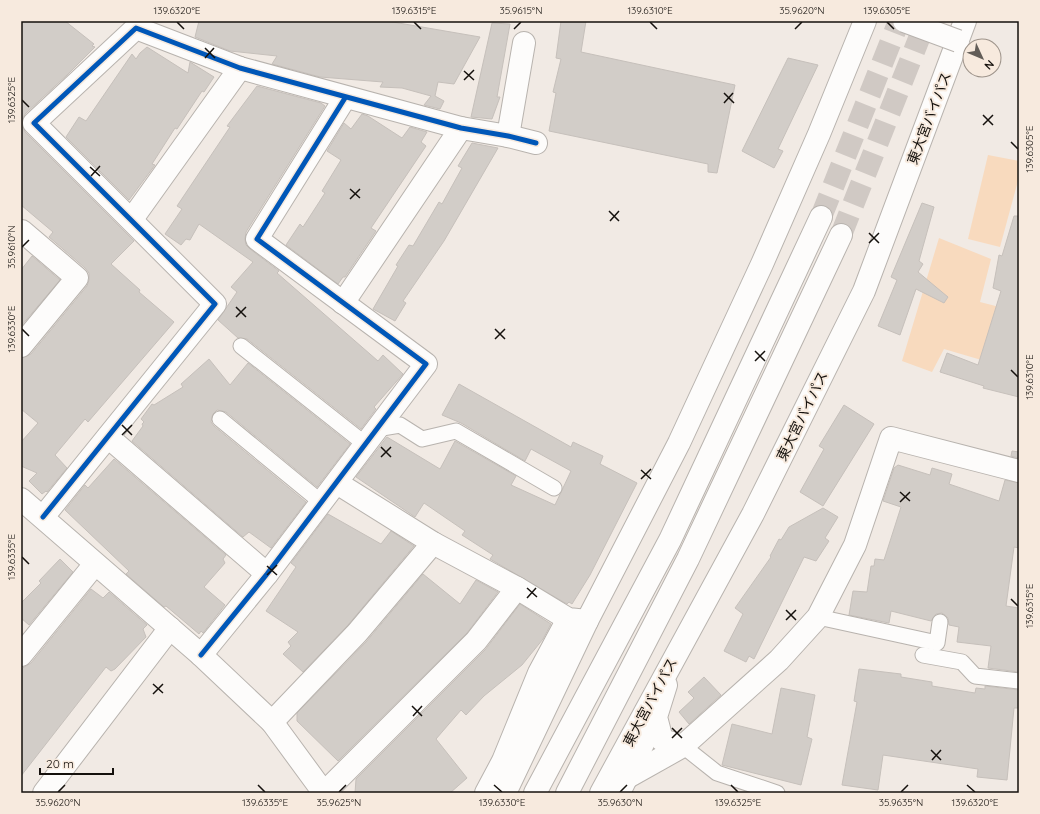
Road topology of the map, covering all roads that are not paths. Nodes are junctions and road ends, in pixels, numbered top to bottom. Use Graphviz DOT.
graph roads {
  1 [pos="865,21"];
  2 [pos="904,21"];
  3 [pos="962,31"];
  4 [pos="524,43"];
  5 [pos="240,68"];
  6 [pos="346,98"];
  7 [pos="461,128"];
  8 [pos="508,136"];
  9 [pos="536,143"];
  10 [pos="821,217"];
  11 [pos="132,219"];
  12 [pos="21,232"];
  13 [pos="841,235"];
  14 [pos="344,303"];
  15 [pos="21,346"];
  16 [pos="241,346"];
  17 [pos="220,419"];
  18 [pos="371,436"];
  19 [pos="108,437"];
  20 [pos="1019,471"];
  21 [pos="337,482"];
  22 [pos="554,488"];
  23 [pos="21,500"];
  24 [pos="321,502"];
  25 [pos="43,517"];
  26 [pos="433,543"];
  27 [pos="95,564"];
  28 [pos="267,574"];
  29 [pos="517,588"];
  30 [pos="818,617"];
  31 [pos="578,620"];
  32 [pos="940,622"];
  33 [pos="170,628"];
  34 [pos="21,655"];
  35 [pos="201,655"];
  36 [pos="923,655"];
  37 [pos="675,656"];
  38 [pos="1019,681"];
  39 [pos="656,717"];
  40 [pos="272,722"];
  41 [pos="683,746"];
  42 [pos="623,786"];
  43 [pos="44,793"];
  44 [pos="324,793"];
  45 [pos="486,793"];
  46 [pos="504,793"];
  47 [pos="534,793"];
  48 [pos="567,793"];
  49 [pos="601,793"];
  50 [pos="777,793"];
  1 -- 31 [label="main road"];
  2 -- 3 [label="main road, bridge"];
  3 -- 37 [label="main road, 東大宮バイパス"];
  4 -- 8 [label="main road"];
  5 -- 6 [label="main road"];
  5 -- 11 [label="main road"];
  5 -- 11 [label="main road"];
  6 -- 7 [label="main road"];
  6 -- 14 [label="main road"];
  7 -- 8 [label="main road"];
  7 -- 14 [label="main road"];
  8 -- 9 [label="main road"];
  10 -- 47 [label="main road"];
  11 -- 19 [label="main road"];
  12 -- 15 [label="main road"];
  13 -- 48 [label="main road"];
  14 -- 18 [label="main road"];
  16 -- 18 [label="lane"];
  17 -- 24 [label="lane"];
  18 -- 21 [label="main road"];
  18 -- 22 [label="lane"];
  19 -- 25 [label="main road"];
  19 -- 28 [label="main road"];
  20 -- 30 [label="main road"];
  21 -- 24 [label="main road"];
  21 -- 26 [label="main road"];
  23 -- 25 [label="main road"];
  24 -- 28 [label="main road"];
  25 -- 27 [label="main road"];
  26 -- 29 [label="main road"];
  26 -- 40 [label="main road"];
  27 -- 33 [label="main road"];
  27 -- 34 [label="main road"];
  28 -- 35 [label="main road"];
  29 -- 31 [label="main road"];
  29 -- 44 [label="main road"];
  30 -- 32 [label="lane"];
  30 -- 41 [label="main road"];
  31 -- 45 [label="main road"];
  31 -- 46 [label="main road"];
  33 -- 35 [label="main road"];
  33 -- 43 [label="main road"];
  35 -- 40 [label="main road"];
  36 -- 38 [label="lane"];
  37 -- 39 [label="main road"];
  37 -- 49 [label="main road, 東大宮バイパス"];
  39 -- 41 [label="main road"];
  39 -- 42 [label="main road"];
  40 -- 44 [label="main road"];
  41 -- 42 [label="main road"];
  41 -- 50 [label="lane"];
}
